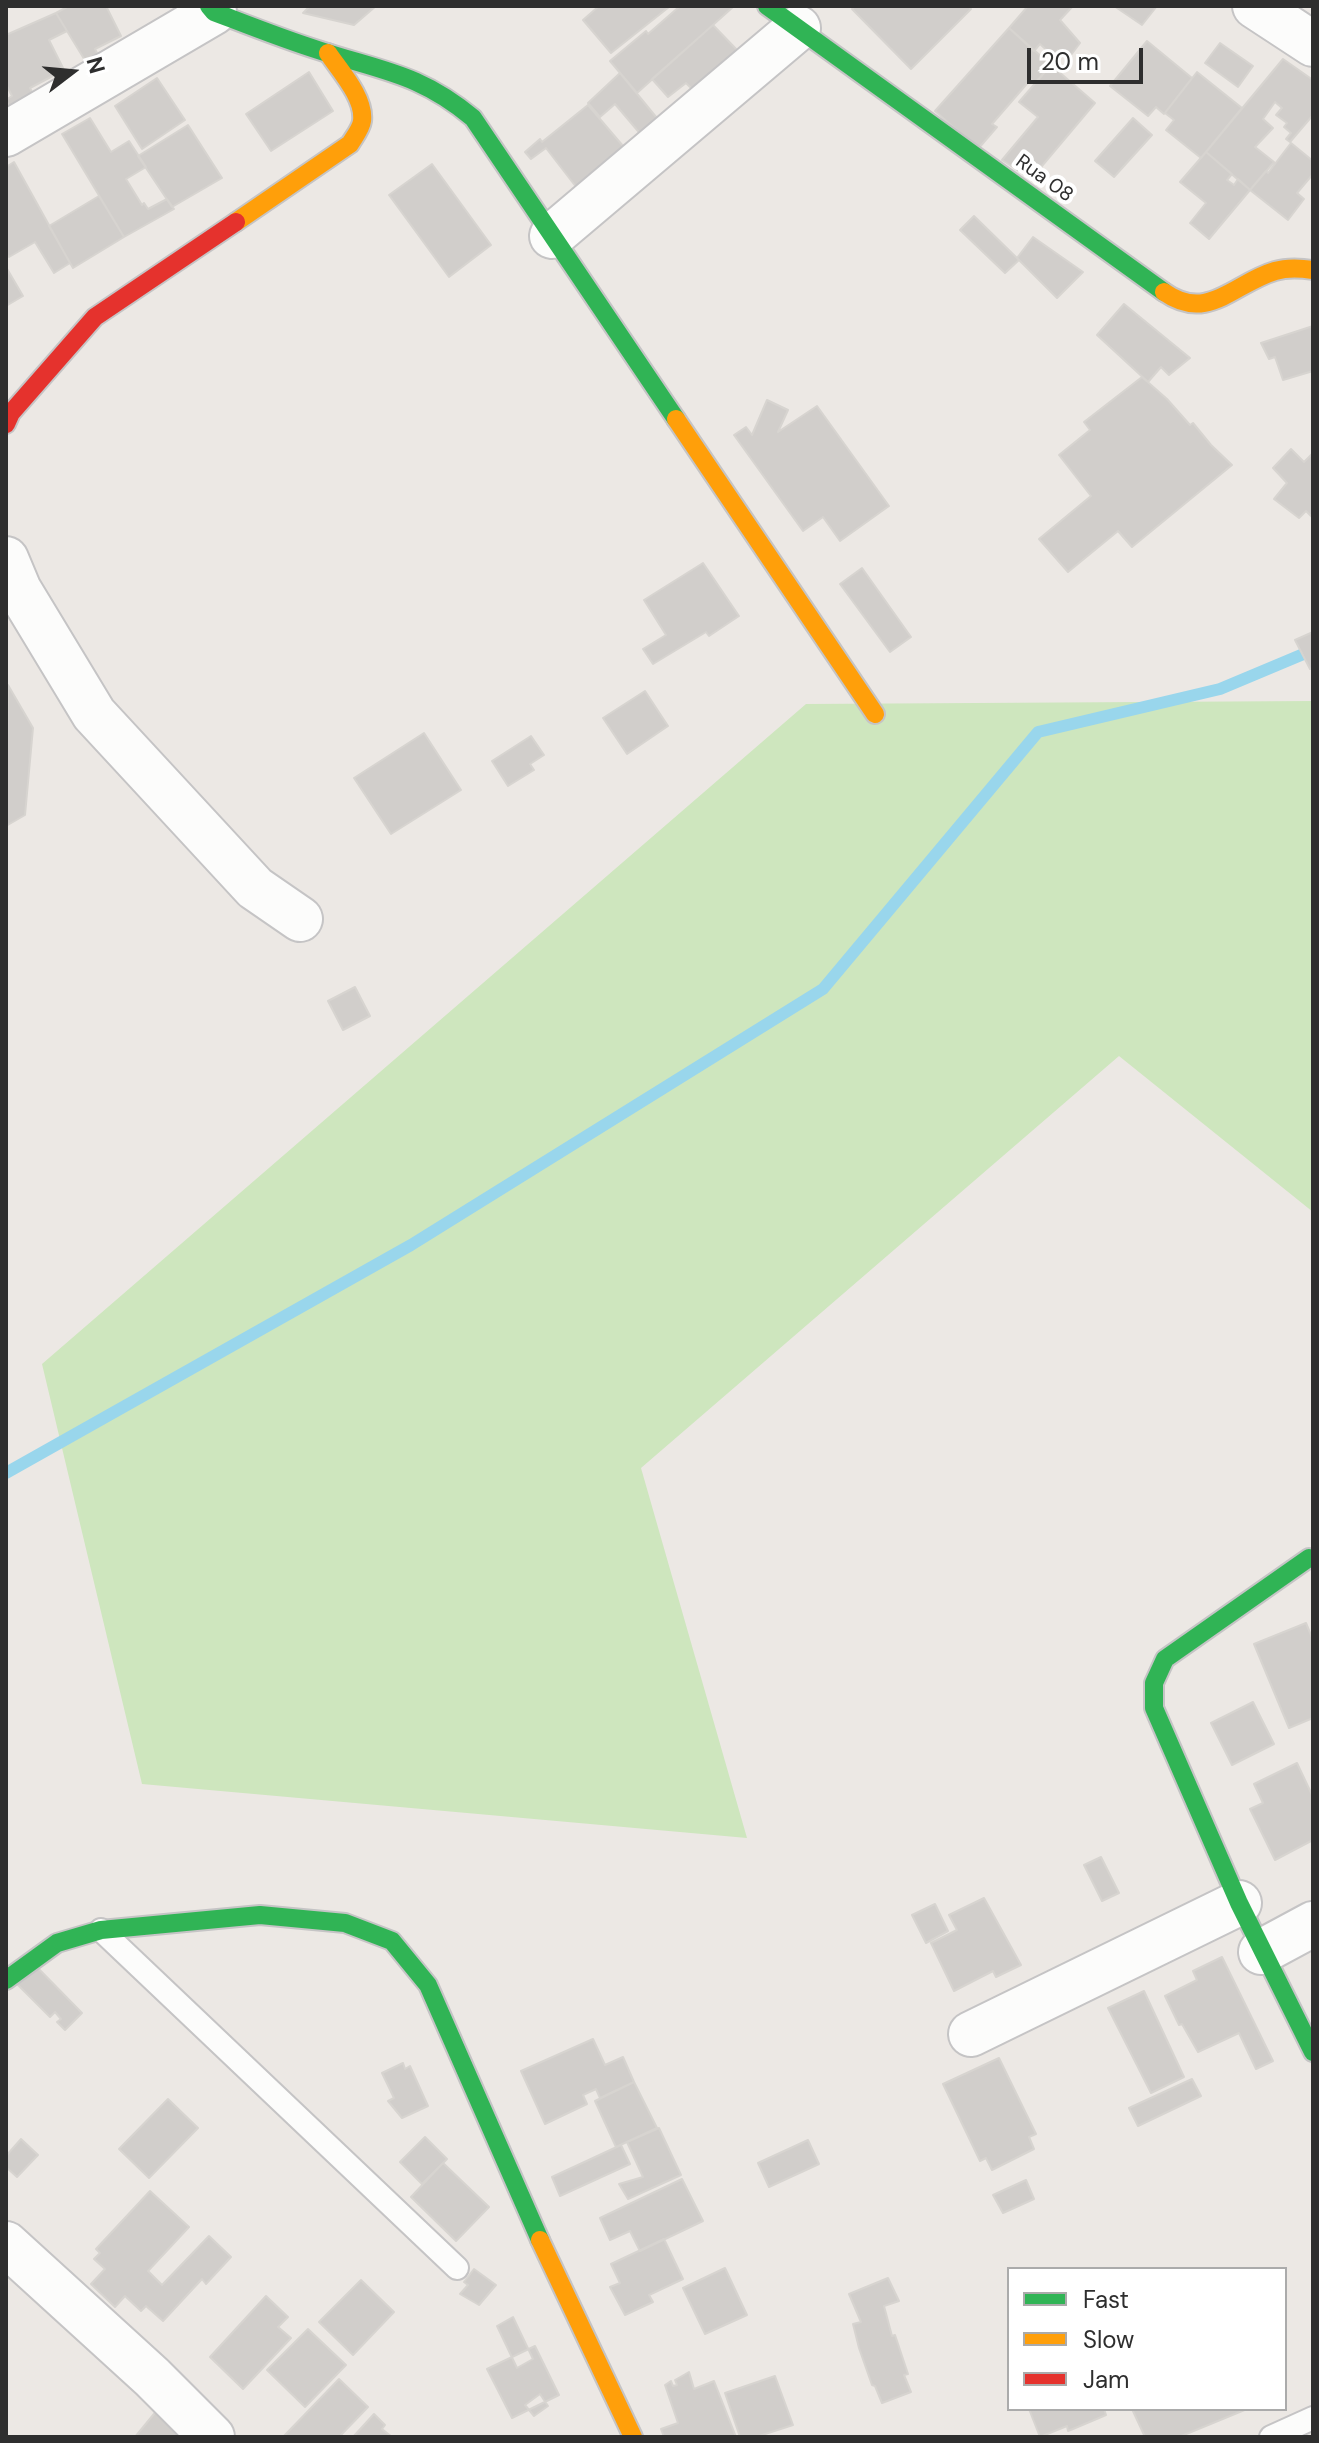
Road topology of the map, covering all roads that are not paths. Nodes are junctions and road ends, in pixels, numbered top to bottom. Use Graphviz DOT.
graph roads {
  1 [pos="1255,6"];
  2 [pos="212,9"];
  3 [pos="782,17"];
  4 [pos="1313,44"];
  5 [pos="328,53"];
  6 [pos="6,134"];
  7 [pos="552,236"];
  8 [pos="1313,270"];
  9 [pos="6,424"];
  10 [pos="6,559"];
  11 [pos="875,714"];
  12 [pos="300,919"];
  13 [pos="1309,1558"];
  14 [pos="1239,1903"];
  15 [pos="1313,1924"];
  16 [pos="101,1930"];
  17 [pos="1261,1952"];
  18 [pos="6,1980"];
  19 [pos="971,2034"];
  20 [pos="1313,2052"];
  21 [pos="6,2244"];
  22 [pos="457,2268"];
  23 [pos="1313,2418"];
  24 [pos="212,2437"];
  25 [pos="633,2437"];
  26 [pos="1271,2437"];
  1 -- 4 [label="street"];
  2 -- 5 [label="street"];
  2 -- 6 [label="street"];
  3 -- 7 [label="street"];
  3 -- 8 [label="street, Rua 08"];
  5 -- 7 [label="street"];
  5 -- 9 [label="street"];
  7 -- 11 [label="street"];
  10 -- 12 [label="street"];
  13 -- 14 [label="street"];
  14 -- 17 [label="street"];
  14 -- 19 [label="street"];
  15 -- 17 [label="street"];
  16 -- 18 [label="street"];
  16 -- 22 [label="lane"];
  16 -- 25 [label="street"];
  17 -- 20 [label="street"];
  21 -- 24 [label="street"];
  23 -- 26 [label="lane"];
}
